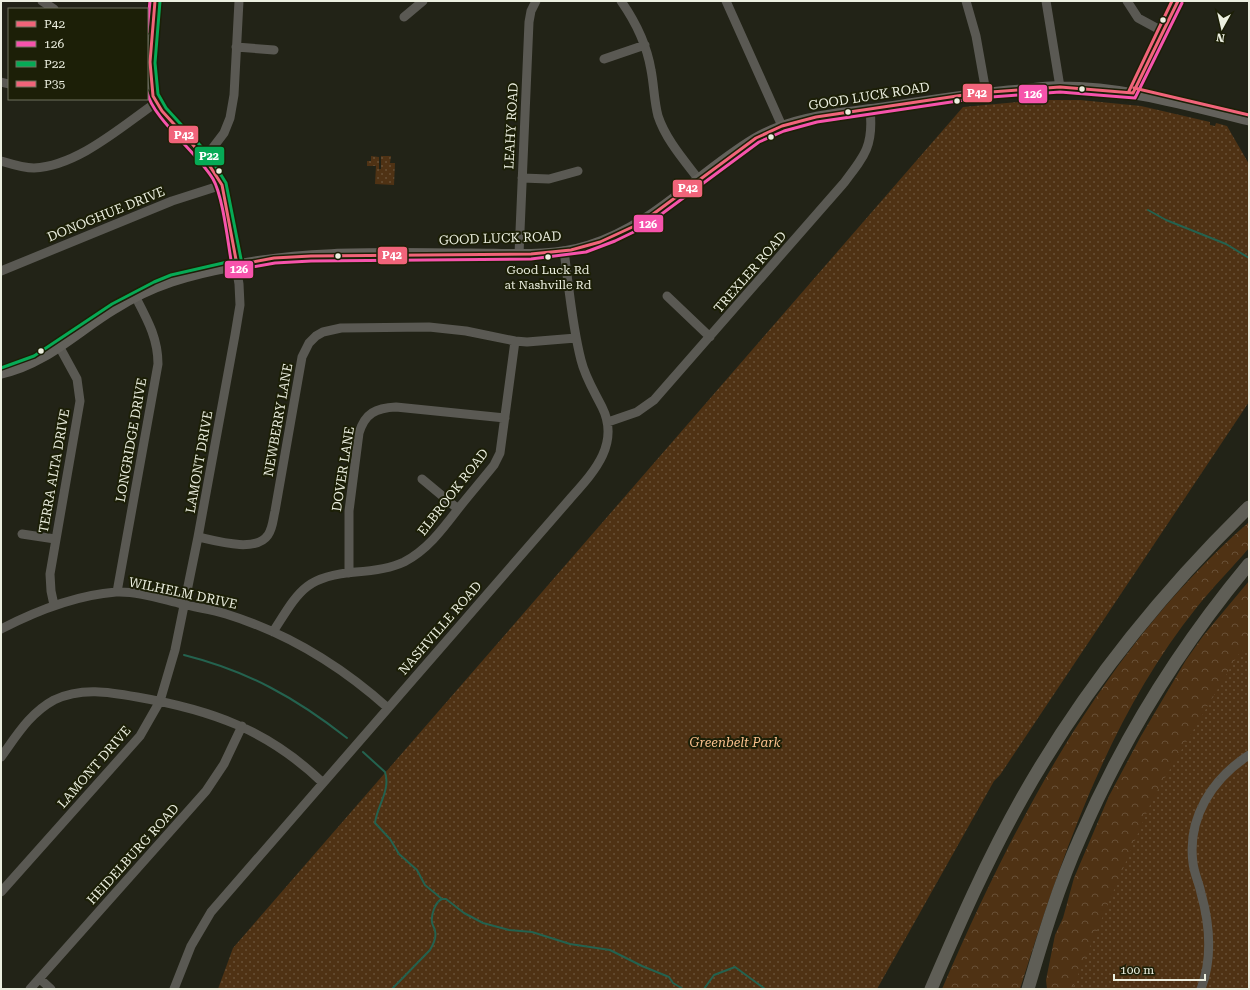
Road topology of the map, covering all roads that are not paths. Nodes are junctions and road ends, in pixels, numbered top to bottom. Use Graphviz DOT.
graph roads {
  1 [pos="42,1"];
  2 [pos="155,1"];
  3 [pos="239,1"];
  4 [pos="423,1"];
  5 [pos="536,1"];
  6 [pos="621,1"];
  7 [pos="726,1"];
  8 [pos="966,1"];
  9 [pos="1046,1"];
  10 [pos="1127,1"];
  11 [pos="1178,1"];
  12 [pos="52,8"];
  13 [pos="404,17"];
  14 [pos="1162,31"];
  15 [pos="645,45"];
  16 [pos="236,47"];
  17 [pos="274,50"];
  18 [pos="604,59"];
  19 [pos="1060,87"];
  20 [pos="986,92"];
  21 [pos="1133,93"];
  22 [pos="157,102"];
  23 [pos="870,110"];
  24 [pos="1249,120"];
  25 [pos="782,126"];
  26 [pos="205,158"];
  27 [pos="1,161"];
  28 [pos="578,171"];
  29 [pos="522,178"];
  30 [pos="699,180"];
  31 [pos="222,185"];
  32 [pos="564,251"];
  33 [pos="519,254"];
  34 [pos="237,265"];
  35 [pos="1,271"];
  36 [pos="135,296"];
  37 [pos="667,296"];
  38 [pos="710,337"];
  39 [pos="576,338"];
  40 [pos="515,341"];
  41 [pos="59,346"];
  42 [pos="1,373"];
  43 [pos="505,418"];
  44 [pos="608,422"];
  45 [pos="422,479"];
  46 [pos="1249,506"];
  47 [pos="458,509"];
  48 [pos="22,534"];
  49 [pos="198,537"];
  50 [pos="55,539"];
  51 [pos="1249,564"];
  52 [pos="349,573"];
  53 [pos="117,592"];
  54 [pos="184,605"];
  55 [pos="54,606"];
  56 [pos="1,629"];
  57 [pos="273,632"];
  58 [pos="160,701"];
  59 [pos="388,708"];
  60 [pos="242,726"];
  61 [pos="1249,755"];
  62 [pos="1,757"];
  63 [pos="323,784"];
  64 [pos="1,892"];
  65 [pos="40,979"];
  66 [pos="30,989"];
  67 [pos="51,989"];
  68 [pos="174,989"];
  69 [pos="931,989"];
  70 [pos="1028,989"];
  71 [pos="1202,989"];
  1 -- 12 [label="street"];
  2 -- 22 [label="street, LAMONT DRIVE"];
  3 -- 16 [label="street"];
  4 -- 13 [label="street"];
  5 -- 29 [label="street, LEAHY ROAD"];
  6 -- 15 [label="street"];
  7 -- 25 [label="street"];
  8 -- 20 [label="street"];
  9 -- 19 [label="street"];
  10 -- 14 [label="street"];
  11 -- 14 [label="street"];
  14 -- 21 [label="street"];
  15 -- 18 [label="street"];
  15 -- 30 [label="street"];
  16 -- 17 [label="street"];
  16 -- 26 [label="street"];
  19 -- 20 [label="main road, GOOD LUCK ROAD"];
  19 -- 21 [label="main road, GOOD LUCK ROAD"];
  20 -- 23 [label="main road, GOOD LUCK ROAD"];
  21 -- 24 [label="main road, GOOD LUCK ROAD"];
  22 -- 26 [label="street, LAMONT DRIVE"];
  22 -- 27 [label="street"];
  23 -- 25 [label="main road, GOOD LUCK ROAD"];
  23 -- 38 [label="street, TREXLER ROAD"];
  25 -- 30 [label="main road, GOOD LUCK ROAD"];
  26 -- 31 [label="street, LAMONT DRIVE"];
  28 -- 29 [label="street"];
  29 -- 33 [label="street, LEAHY ROAD"];
  30 -- 32 [label="main road, GOOD LUCK ROAD"];
  31 -- 34 [label="street, LAMONT DRIVE"];
  31 -- 35 [label="street, DONOGHUE DRIVE"];
  32 -- 33 [label="main road, GOOD LUCK ROAD"];
  32 -- 39 [label="street, NASHVILLE ROAD"];
  33 -- 34 [label="main road, GOOD LUCK ROAD"];
  34 -- 36 [label="main road, GOOD LUCK ROAD"];
  34 -- 49 [label="street, LAMONT DRIVE"];
  36 -- 41 [label="main road, GOOD LUCK ROAD"];
  36 -- 53 [label="street, LONGRIDGE DRIVE"];
  37 -- 38 [label="street"];
  38 -- 44 [label="street, TREXLER ROAD"];
  39 -- 40 [label="street, NEWBERRY LANE"];
  39 -- 44 [label="street, NASHVILLE ROAD"];
  40 -- 43 [label="street, ELBROOK ROAD"];
  40 -- 49 [label="street, NEWBERRY LANE"];
  41 -- 42 [label="main road, GOOD LUCK ROAD"];
  41 -- 50 [label="street, TERRA ALTA DRIVE"];
  43 -- 47 [label="street, ELBROOK ROAD"];
  43 -- 52 [label="street, DOVER LANE"];
  44 -- 59 [label="street, NASHVILLE ROAD"];
  45 -- 47 [label="street"];
  46 -- 69 [label="highway"];
  47 -- 52 [label="street, ELBROOK ROAD"];
  48 -- 50 [label="street"];
  49 -- 54 [label="street, LAMONT DRIVE"];
  50 -- 55 [label="street, TERRA ALTA DRIVE"];
  51 -- 70 [label="highway"];
  52 -- 57 [label="street, ELBROOK ROAD"];
  53 -- 54 [label="street, WILHELM DRIVE"];
  53 -- 55 [label="street, WILHELM DRIVE"];
  54 -- 57 [label="street, WILHELM DRIVE"];
  54 -- 58 [label="street, LAMONT DRIVE"];
  55 -- 56 [label="street, WILHELM DRIVE"];
  57 -- 59 [label="street, WILHELM DRIVE"];
  58 -- 60 [label="street"];
  58 -- 62 [label="street"];
  58 -- 64 [label="street, LAMONT DRIVE"];
  59 -- 63 [label="street, NASHVILLE ROAD"];
  60 -- 63 [label="street"];
  60 -- 65 [label="street, HEIDELBURG ROAD"];
  61 -- 71 [label="street"];
  63 -- 68 [label="street, NASHVILLE ROAD"];
  65 -- 66 [label="street, HEIDELBURG ROAD"];
  65 -- 67 [label="street"];
}
